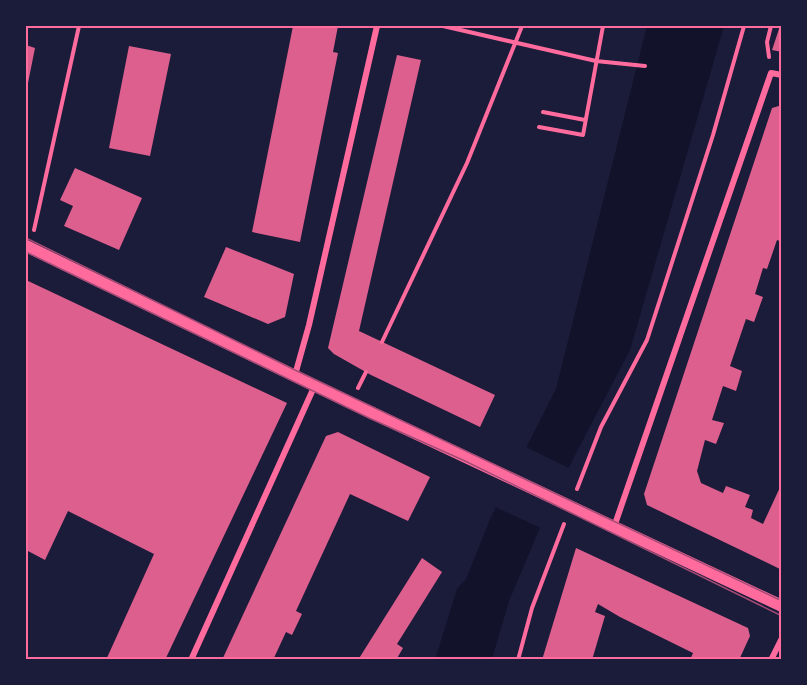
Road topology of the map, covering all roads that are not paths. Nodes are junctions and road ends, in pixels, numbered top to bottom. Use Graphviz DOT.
graph roads {
  1 [pos="377,26"];
  2 [pos="782,75"];
  3 [pos="26,246"];
  4 [pos="295,376"];
  5 [pos="315,385"];
  6 [pos="614,527"];
  7 [pos="782,606"];
  8 [pos="782,638"];
  9 [pos="191,660"];
  10 [pos="771,660"];
  1 -- 4 [label="street"];
  2 -- 6 [label="street"];
  3 -- 4 [label="main road"];
  4 -- 5 [label="main road"];
  5 -- 6 [label="main road"];
  5 -- 9 [label="street"];
  6 -- 7 [label="main road"];
  8 -- 10 [label="street"];
}
